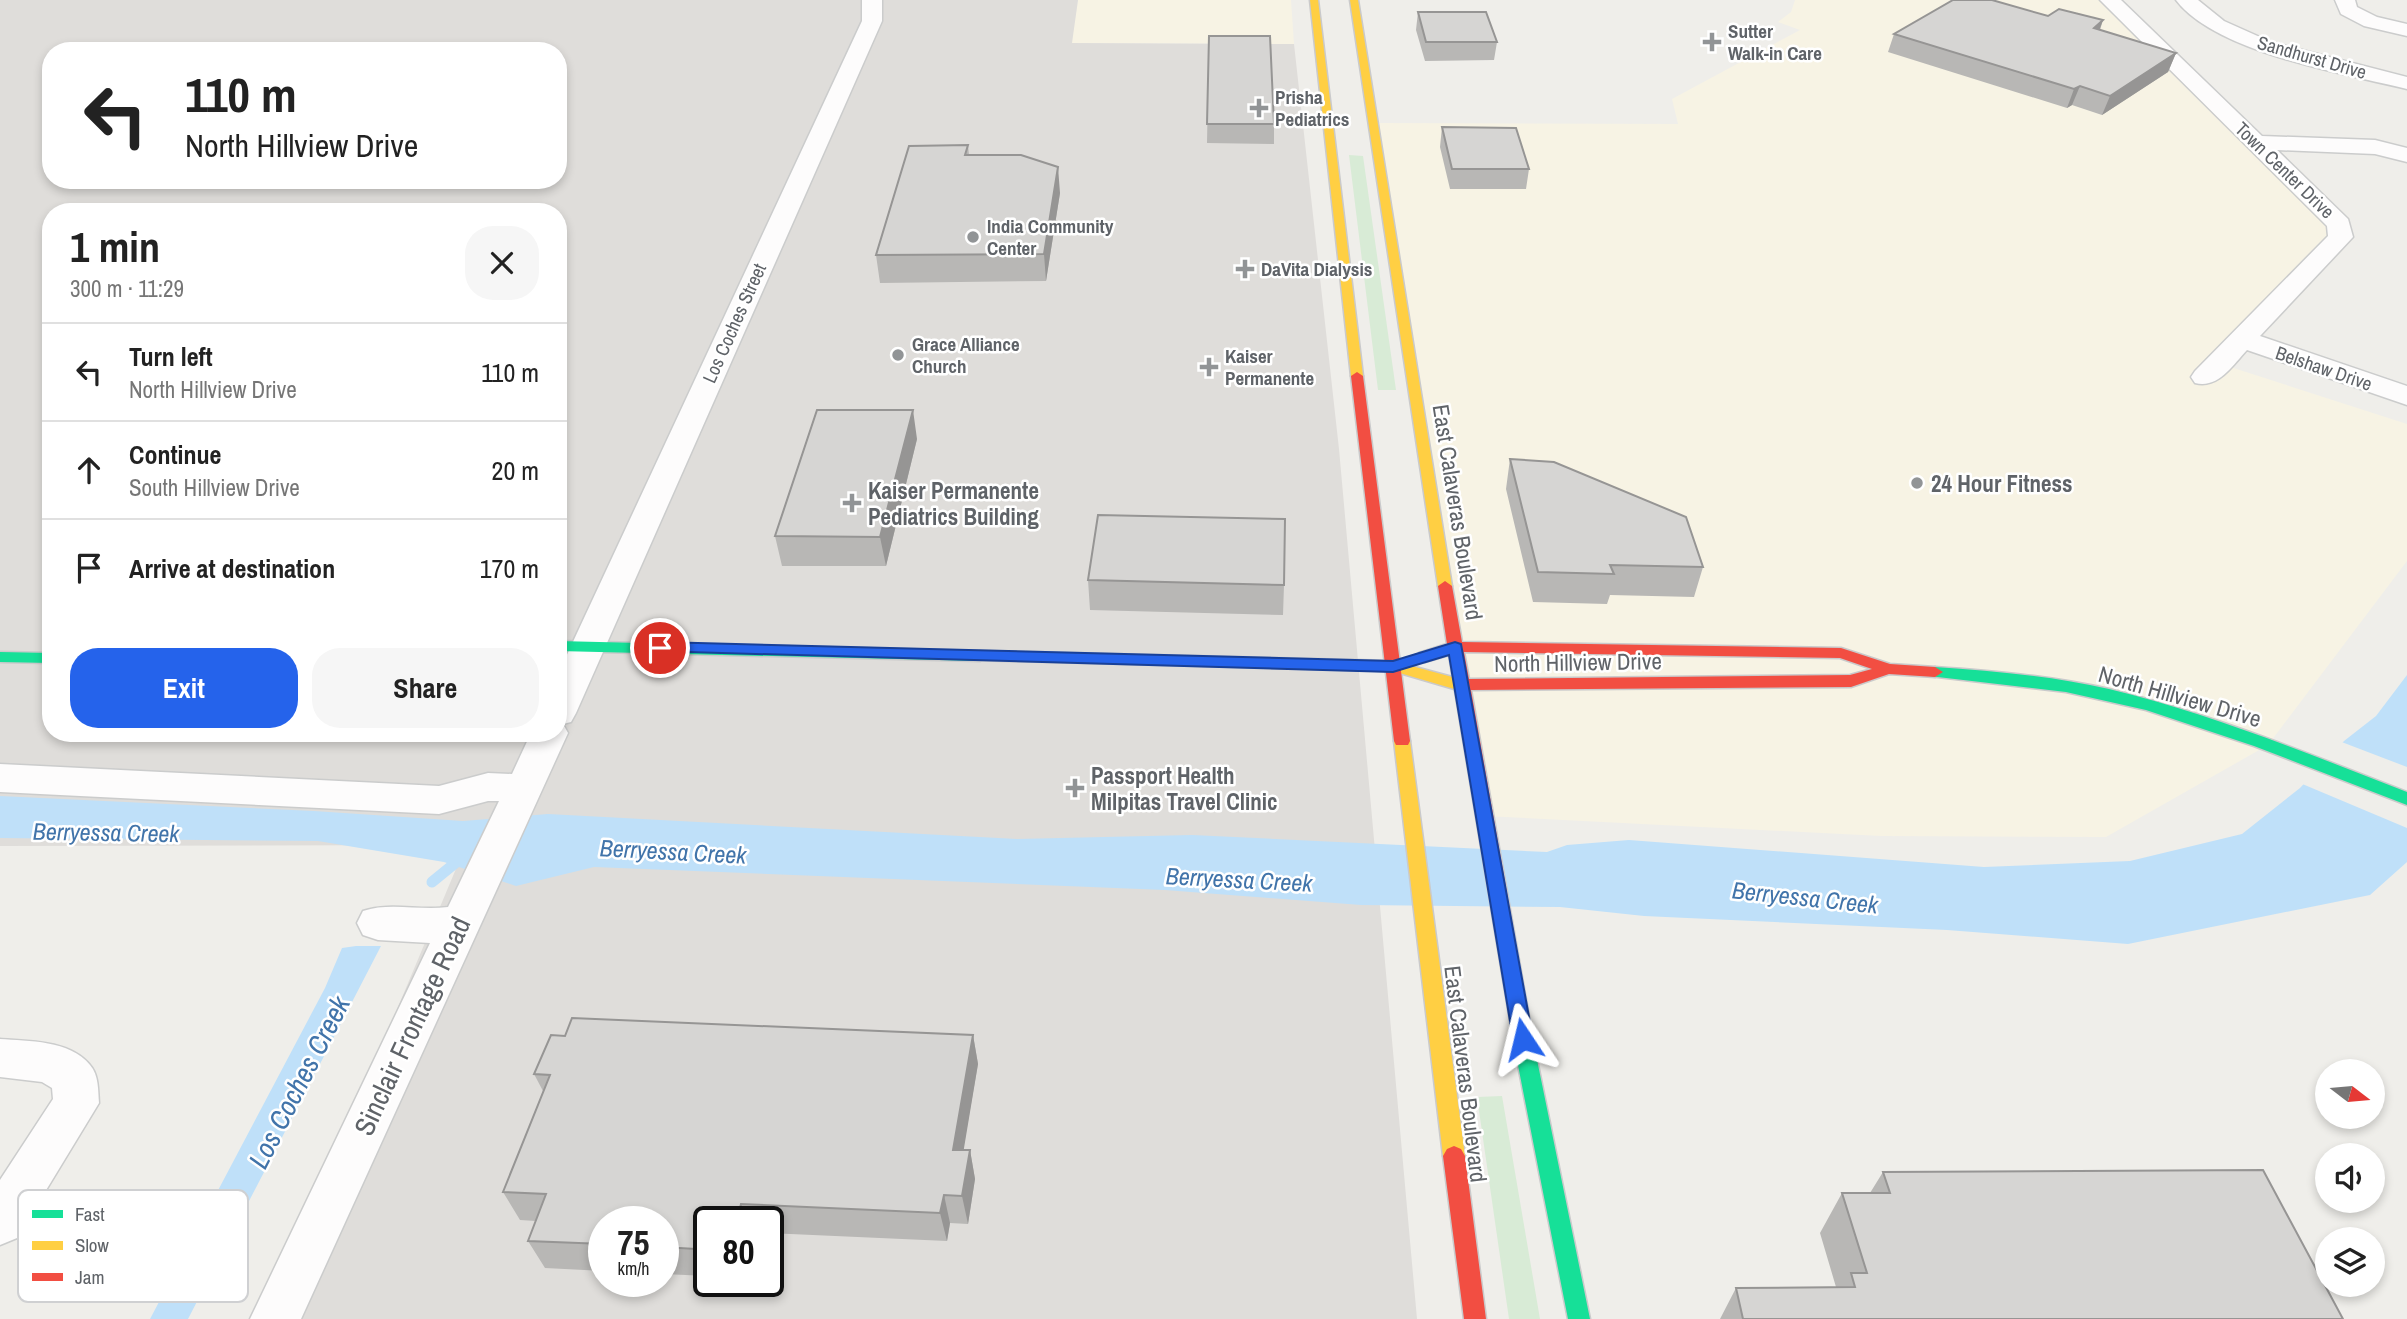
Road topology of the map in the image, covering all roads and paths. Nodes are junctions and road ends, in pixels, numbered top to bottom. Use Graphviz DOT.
graph roads {
  1 [pos="872,0"];
  2 [pos="1314,0"];
  3 [pos="1354,0"];
  4 [pos="2110,0"];
  5 [pos="2186,0"];
  6 [pos="2345,0"];
  7 [pos="2407,30"];
  8 [pos="2407,83"];
  9 [pos="2256,143"];
  10 [pos="2407,155"];
  11 [pos="2241,339"];
  12 [pos="2205,377"];
  13 [pos="2407,396"];
  14 [pos="575,646"];
  15 [pos="1455,647"];
  16 [pos="0,657"];
  17 [pos="42,658"];
  18 [pos="1393,666"];
  19 [pos="1889,669"];
  20 [pos="567,678"];
  21 [pos="1463,686"];
  22 [pos="546,742"];
  23 [pos="0,778"];
  24 [pos="522,792"];
  25 [pos="2407,799"];
  26 [pos="464,915"];
  27 [pos="378,923"];
  28 [pos="0,1058"];
  29 [pos="20,1190"];
  30 [pos="18,1194"];
  31 [pos="0,1222"];
  32 [pos="275,1319"];
  33 [pos="1475,1319"];
  34 [pos="1579,1319"];
  1 -- 14 [label="street, Los Coches Street"];
  2 -- 18 [label="main road, East Calaveras Boulevard"];
  3 -- 15 [label="main road, East Calaveras Boulevard"];
  4 -- 9 [label="street, Town Center Drive"];
  5 -- 8 [label="street, Sandhurst Drive"];
  6 -- 7 [label="street"];
  9 -- 10 [label="street"];
  9 -- 11 [label="street, Town Center Drive"];
  11 -- 12 [label="street, Town Center Drive"];
  11 -- 13 [label="street, Belshaw Drive"];
  14 -- 18 [label="main road"];
  14 -- 20 [label="street"];
  15 -- 18 [label="main road, North Hillview Drive"];
  15 -- 19 [label="main road, North Hillview Drive"];
  15 -- 21 [label="main road, East Calaveras Boulevard"];
  16 -- 17 [label="main road"];
  18 -- 21 [label="main road, North Hillview Drive"];
  18 -- 33 [label="main road, East Calaveras Boulevard"];
  19 -- 21 [label="main road, North Hillview Drive"];
  19 -- 25 [label="main road, North Hillview Drive"];
  21 -- 34 [label="main road, East Calaveras Boulevard"];
  22 -- 24 [label="street, Sinclair Frontage Road"];
  23 -- 24 [label="street"];
  24 -- 26 [label="street, Sinclair Frontage Road"];
  26 -- 27 [label="street"];
  26 -- 32 [label="street, Sinclair Frontage Road"];
  28 -- 29 [label="street"];
  30 -- 31 [label="street"];
}
